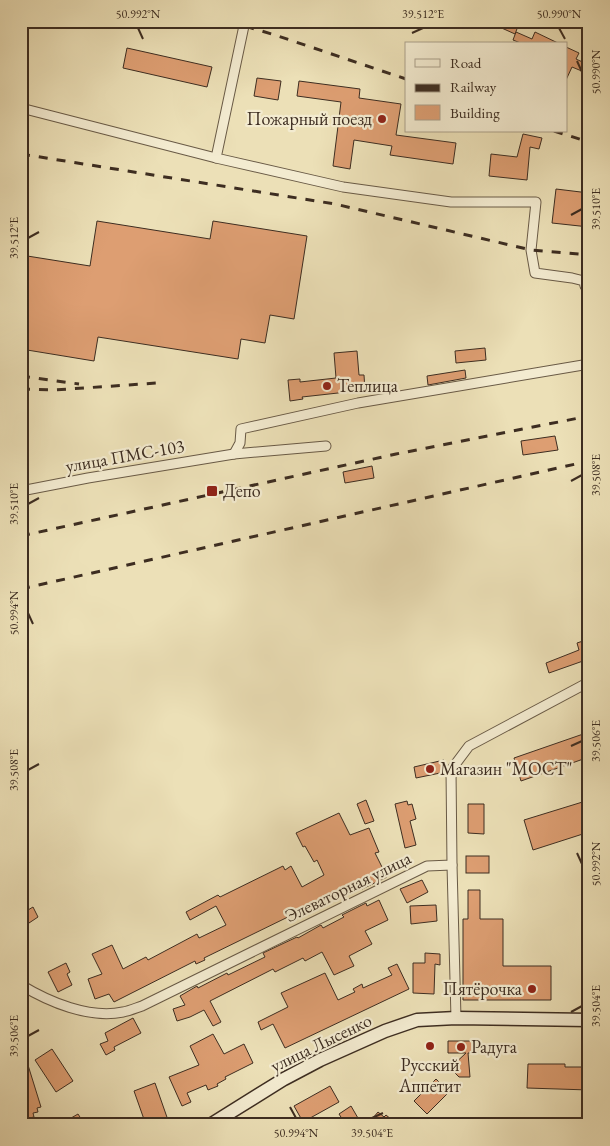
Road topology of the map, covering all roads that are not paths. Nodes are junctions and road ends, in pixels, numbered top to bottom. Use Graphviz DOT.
graph roads {
  1 [pos="245,21"];
  2 [pos="21,108"];
  3 [pos="216,158"];
  4 [pos="589,287"];
  5 [pos="589,364"];
  6 [pos="326,446"];
  7 [pos="234,454"];
  8 [pos="21,491"];
  9 [pos="589,682"];
  10 [pos="452,864"];
  11 [pos="21,985"];
  12 [pos="456,1018"];
  13 [pos="589,1020"];
  14 [pos="211,1124"];
  1 -- 3 [label="street"];
  2 -- 3 [label="street"];
  3 -- 4 [label="street"];
  5 -- 7 [label="street"];
  6 -- 7 [label="street, улица ПМС-103"];
  7 -- 8 [label="street, улица ПМС-103"];
  9 -- 10 [label="street"];
  10 -- 11 [label="street, Элеваторная улица"];
  10 -- 12 [label="street"];
  12 -- 13 [label="main road, улица Лысенко"];
  12 -- 14 [label="main road, улица Лысенко"];
}
